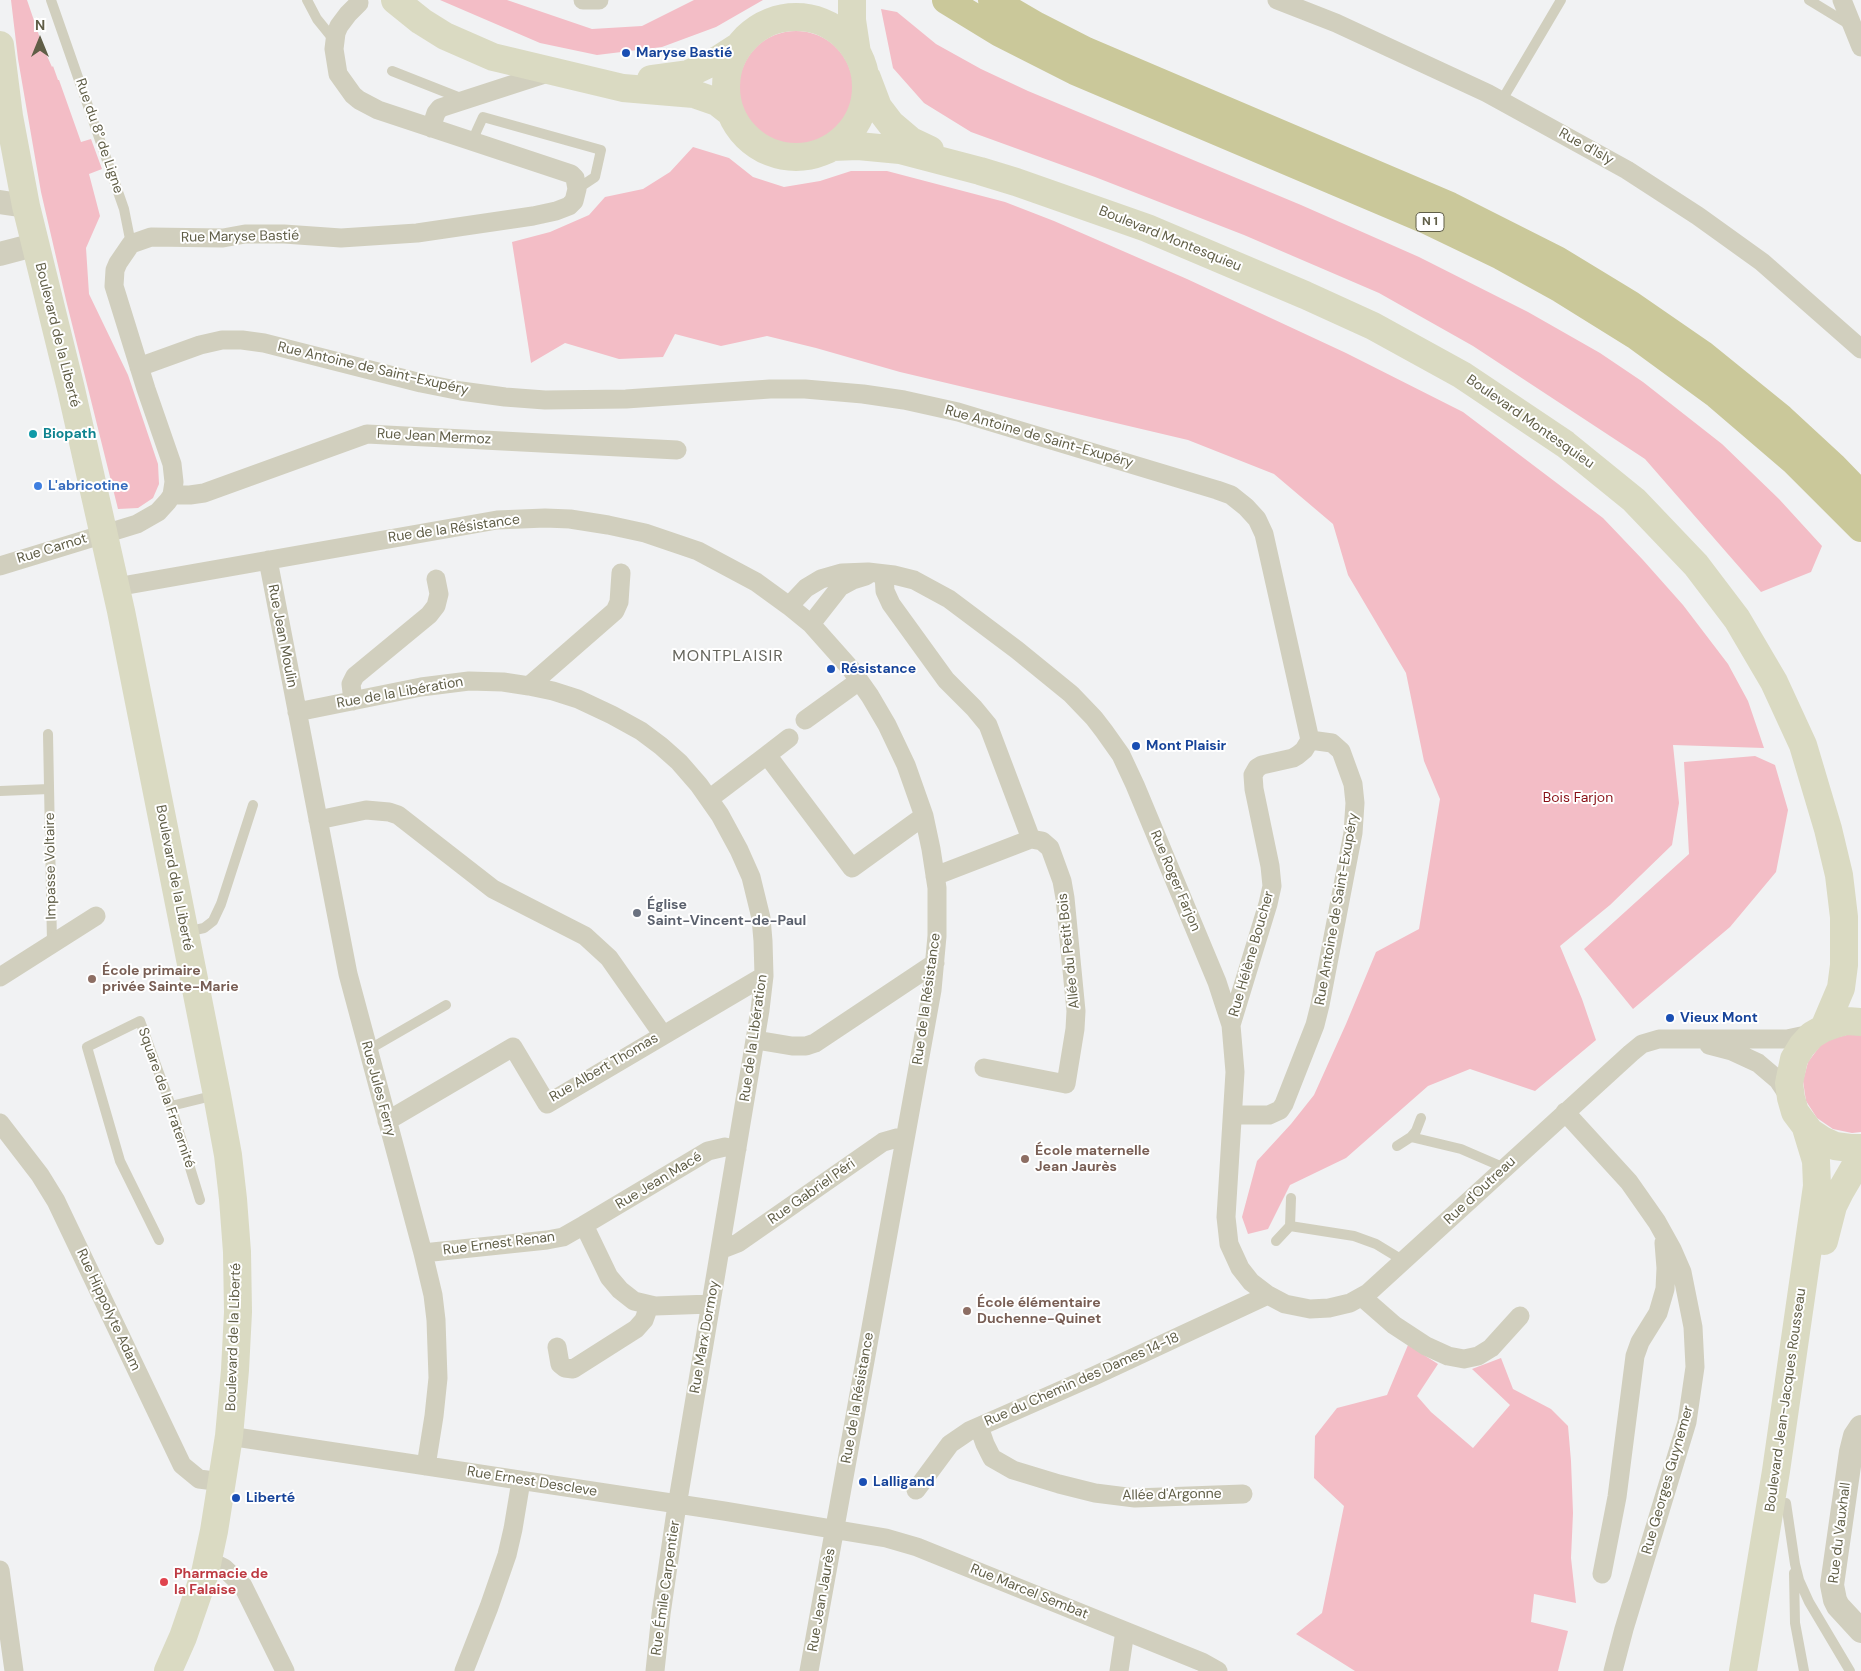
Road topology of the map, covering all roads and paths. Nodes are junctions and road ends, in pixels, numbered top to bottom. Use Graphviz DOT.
graph roads {
  1 [pos="51,0"];
  2 [pos="307,0"];
  3 [pos="395,0"];
  4 [pos="583,0"];
  5 [pos="599,0"];
  6 [pos="816,0"];
  7 [pos="852,0"];
  8 [pos="946,0"];
  9 [pos="992,0"];
  10 [pos="1277,0"];
  11 [pos="1562,0"];
  12 [pos="1809,0"];
  13 [pos="1842,0"];
  14 [pos="359,3"];
  15 [pos="786,17"];
  16 [pos="1853,27"];
  17 [pos="334,40"];
  18 [pos="0,45"];
  19 [pos="739,46"];
  20 [pos="1861,47"];
  21 [pos="861,63"];
  22 [pos="392,71"];
  23 [pos="554,71"];
  24 [pos="464,100"];
  25 [pos="1502,100"];
  26 [pos="731,113"];
  27 [pos="431,128"];
  28 [pos="472,141"];
  29 [pos="0,143"];
  30 [pos="832,147"];
  31 [pos="980,171"];
  32 [pos="577,189"];
  33 [pos="13,204"];
  34 [pos="131,244"];
  35 [pos="34,245"];
  36 [pos="0,254"];
  37 [pos="1861,349"];
  38 [pos="139,367"];
  39 [pos="677,450"];
  40 [pos="172,495"];
  41 [pos="1861,495"];
  42 [pos="1861,528"];
  43 [pos="104,533"];
  44 [pos="268,560"];
  45 [pos="2,564"];
  46 [pos="621,573"];
  47 [pos="884,574"];
  48 [pos="436,579"];
  49 [pos="116,587"];
  50 [pos="789,606"];
  51 [pos="811,624"];
  52 [pos="859,681"];
  53 [pos="529,686"];
  54 [pos="353,701"];
  55 [pos="297,712"];
  56 [pos="805,720"];
  57 [pos="48,734"];
  58 [pos="789,738"];
  59 [pos="1310,740"];
  60 [pos="767,755"];
  61 [pos="49,789"];
  62 [pos="0,791"];
  63 [pos="709,799"];
  64 [pos="253,805"];
  65 [pos="924,816"];
  66 [pos="318,820"];
  67 [pos="1032,839"];
  68 [pos="935,876"];
  69 [pos="96,916"];
  70 [pos="1844,917"];
  71 [pos="185,932"];
  72 [pos="52,943"];
  73 [pos="935,963"];
  74 [pos="764,976"];
  75 [pos="0,977"];
  76 [pos="1861,979"];
  77 [pos="446,1005"];
  78 [pos="1861,1022"];
  79 [pos="1231,1025"];
  80 [pos="1820,1030"];
  81 [pos="663,1034"];
  82 [pos="756,1040"];
  83 [pos="1681,1040"];
  84 [pos="368,1050"];
  85 [pos="984,1068"];
  86 [pos="217,1095"];
  87 [pos="1790,1098"];
  88 [pos="171,1106"];
  89 [pos="1565,1112"];
  90 [pos="1234,1115"];
  91 [pos="1421,1118"];
  92 [pos="387,1120"];
  93 [pos="0,1124"];
  94 [pos="1806,1128"];
  95 [pos="905,1137"];
  96 [pos="1411,1137"];
  97 [pos="1397,1146"];
  98 [pos="1861,1148"];
  99 [pos="737,1149"];
  100 [pos="1861,1156"];
  101 [pos="1505,1168"];
  102 [pos="733,1171"];
  103 [pos="1291,1198"];
  104 [pos="200,1200"];
  105 [pos="584,1225"];
  106 [pos="1290,1226"];
  107 [pos="1663,1231"];
  108 [pos="158,1240"];
  109 [pos="1276,1240"];
  110 [pos="720,1250"];
  111 [pos="423,1253"];
  112 [pos="1404,1261"];
  113 [pos="1268,1295"];
  114 [pos="1362,1296"];
  115 [pos="711,1304"];
  116 [pos="649,1306"];
  117 [pos="1520,1316"];
  118 [pos="557,1347"];
  119 [pos="979,1427"];
  120 [pos="1861,1427"];
  121 [pos="229,1436"];
  122 [pos="426,1466"];
  123 [pos="521,1481"];
  124 [pos="222,1482"];
  125 [pos="916,1490"];
  126 [pos="1243,1494"];
  127 [pos="1786,1503"];
  128 [pos="677,1504"];
  129 [pos="835,1529"];
  130 [pos="208,1560"];
  131 [pos="1795,1564"];
  132 [pos="0,1570"];
  133 [pos="1602,1574"];
  134 [pos="1125,1630"];
  135 [pos="1861,1631"];
  136 [pos="14,1671"];
  137 [pos="168,1671"];
  138 [pos="284,1671"];
  139 [pos="464,1671"];
  140 [pos="655,1671"];
  141 [pos="809,1671"];
  142 [pos="1119,1671"];
  143 [pos="1218,1671"];
  144 [pos="1613,1671"];
  145 [pos="1743,1671"];
  146 [pos="1762,1671"];
  147 [pos="1804,1671"];
  148 [pos="1850,1671"];
  1 -- 34 [label="lane, Rue du 8° de Ligne"];
  2 -- 17 [label="lane"];
  3 -- 23 [label="main road"];
  4 -- 5 [label="street"];
  6 -- 15 [label="main road"];
  7 -- 21 [label="main road"];
  8 -- 42 [label="highway, N 1"];
  9 -- 41 [label="highway, N 1"];
  10 -- 25 [label="street, Rue d'Isly"];
  11 -- 25 [label="lane"];
  12 -- 16 [label="lane"];
  13 -- 16 [label="street"];
  14 -- 17 [label="street"];
  15 -- 19 [label="main road"];
  15 -- 21 [label="main road"];
  16 -- 20 [label="street"];
  17 -- 27 [label="street"];
  18 -- 33 [label="main road"];
  19 -- 23 [label="main road"];
  19 -- 26 [label="main road"];
  21 -- 30 [label="main road"];
  21 -- 31 [label="main road, Boulevard Montesquieu"];
  22 -- 24 [label="lane"];
  23 -- 24 [label="street"];
  23 -- 26 [label="main road"];
  24 -- 27 [label="street"];
  25 -- 37 [label="street, Rue d'Isly"];
  26 -- 30 [label="main road"];
  27 -- 28 [label="street"];
  28 -- 32 [label="street"];
  28 -- 32 [label="lane"];
  29 -- 33 [label="main road"];
  30 -- 31 [label="main road, Boulevard Montesquieu"];
  31 -- 70 [label="main road, Boulevard Montesquieu"];
  32 -- 34 [label="street, Rue Maryse Bastié"];
  33 -- 35 [label="main road, Boulevard de la Liberté"];
  34 -- 38 [label="street"];
  35 -- 36 [label="street"];
  35 -- 43 [label="main road, Boulevard de la Liberté"];
  38 -- 40 [label="street"];
  38 -- 59 [label="street, Rue Antoine de Saint-Exupéry"];
  39 -- 40 [label="street, Rue Jean Mermoz"];
  40 -- 43 [label="street"];
  43 -- 45 [label="street, Rue Carnot"];
  43 -- 49 [label="main road, Boulevard de la Liberté"];
  44 -- 49 [label="street, Rue de la Résistance"];
  44 -- 50 [label="street, Rue de la Résistance"];
  44 -- 55 [label="street, Rue Jean Moulin"];
  46 -- 53 [label="street"];
  47 -- 50 [label="street, Rue Roger Farjon"];
  47 -- 51 [label="street, Rue Roger Farjon"];
  47 -- 67 [label="street"];
  47 -- 79 [label="street, Rue Roger Farjon"];
  48 -- 54 [label="street"];
  49 -- 71 [label="main road, Boulevard de la Liberté"];
  50 -- 51 [label="street, Rue de la Résistance"];
  51 -- 52 [label="street, Rue de la Résistance"];
  52 -- 56 [label="street"];
  52 -- 65 [label="street, Rue de la Résistance"];
  53 -- 54 [label="street, Rue de la Libération"];
  53 -- 63 [label="street, Rue de la Libération"];
  54 -- 55 [label="street, Rue de la Libération"];
  55 -- 66 [label="street, Rue Jules Ferry"];
  57 -- 61 [label="lane, Impasse Voltaire"];
  58 -- 60 [label="street"];
  59 -- 79 [label="street, Rue Hélène Boucher"];
  59 -- 90 [label="street, Rue Antoine de Saint-Exupéry"];
  60 -- 63 [label="street"];
  60 -- 65 [label="street"];
  61 -- 62 [label="lane"];
  61 -- 72 [label="lane, Impasse Voltaire"];
  63 -- 74 [label="street, Rue de la Libération"];
  64 -- 71 [label="lane"];
  65 -- 68 [label="street, Rue de la Résistance"];
  66 -- 81 [label="street"];
  66 -- 84 [label="street, Rue Jules Ferry"];
  67 -- 68 [label="street"];
  67 -- 85 [label="street, Allée du Petit Bois"];
  68 -- 73 [label="street, Rue de la Résistance"];
  69 -- 72 [label="street"];
  70 -- 76 [label="main road, Boulevard Montesquieu"];
  70 -- 80 [label="main road, Boulevard Montesquieu"];
  71 -- 86 [label="main road, Boulevard de la Liberté"];
  72 -- 75 [label="street"];
  73 -- 82 [label="street"];
  73 -- 95 [label="street, Rue de la Résistance"];
  74 -- 81 [label="street"];
  74 -- 82 [label="street, Rue de la Libération"];
  77 -- 84 [label="lane"];
  78 -- 80 [label="main road"];
  79 -- 90 [label="street, Rue Roger Farjon"];
  80 -- 83 [label="street, Rue d'Outreau"];
  80 -- 87 [label="main road"];
  81 -- 92 [label="street, Rue Albert Thomas"];
  82 -- 99 [label="street, Rue de la Libération"];
  83 -- 87 [label="street, Rue d'Outreau"];
  83 -- 89 [label="street, Rue d'Outreau"];
  84 -- 92 [label="street, Rue Jules Ferry"];
  86 -- 88 [label="lane"];
  86 -- 121 [label="main road, Boulevard de la Liberté"];
  87 -- 94 [label="main road"];
  88 -- 104 [label="lane, Square de la Fraternité"];
  88 -- 108 [label="lane, Square de la Fraternité"];
  89 -- 101 [label="street, Rue d'Outreau"];
  89 -- 107 [label="street, Rue Georges Guynemer"];
  90 -- 113 [label="street, Rue Roger Farjon"];
  91 -- 96 [label="lane"];
  92 -- 111 [label="street, Rue Jules Ferry"];
  93 -- 124 [label="street, Rue Hippolyte Adam"];
  94 -- 98 [label="main road"];
  94 -- 145 [label="main road, Boulevard Jean-Jacques Rousseau"];
  95 -- 110 [label="street, Rue Gabriel Péri"];
  95 -- 129 [label="street, Rue de la Résistance"];
  96 -- 97 [label="lane"];
  96 -- 101 [label="lane"];
  99 -- 102 [label="street, Rue de la Libération"];
  99 -- 105 [label="street, Rue Jean Macé"];
  100 -- 127 [label="main road, Boulevard Jean-Jacques Rousseau"];
  101 -- 112 [label="street, Rue d'Outreau"];
  102 -- 110 [label="street, Rue Marx Dormoy"];
  103 -- 106 [label="lane"];
  105 -- 111 [label="street, Rue Ernest Renan"];
  105 -- 116 [label="street"];
  106 -- 109 [label="lane"];
  106 -- 112 [label="lane"];
  107 -- 133 [label="street, Rue Georges Guynemer"];
  107 -- 144 [label="street, Rue Georges Guynemer"];
  110 -- 115 [label="street, Rue Marx Dormoy"];
  111 -- 122 [label="street, Rue Jules Ferry"];
  112 -- 114 [label="street, Rue d'Outreau"];
  113 -- 114 [label="street, Rue d'Outreau"];
  113 -- 119 [label="street, Rue du Chemin des Dames 14-18"];
  114 -- 117 [label="street"];
  115 -- 116 [label="street"];
  115 -- 128 [label="street, Rue Marx Dormoy"];
  116 -- 118 [label="street"];
  119 -- 125 [label="street, Rue du Chemin des Dames 14-18"];
  119 -- 126 [label="street, Allée d'Argonne"];
  120 -- 135 [label="street, Rue du Vauxhall"];
  121 -- 122 [label="street, Rue Ernest Descleve"];
  121 -- 124 [label="main road, Boulevard de la Liberté"];
  122 -- 123 [label="street, Rue Ernest Descleve"];
  123 -- 128 [label="street, Rue Ernest Descleve"];
  123 -- 139 [label="street"];
  124 -- 130 [label="main road, Boulevard de la Liberté"];
  127 -- 131 [label="lane"];
  127 -- 146 [label="main road, Boulevard Jean-Jacques Rousseau"];
  128 -- 129 [label="street, Rue Ernest Descleve"];
  128 -- 140 [label="street, Rue Émile Carpentier"];
  129 -- 134 [label="street, Rue Marcel Sembat"];
  129 -- 141 [label="street, Rue Jean Jaurès"];
  130 -- 137 [label="main road, Boulevard de la Liberté"];
  130 -- 138 [label="street"];
  131 -- 147 [label="lane"];
  131 -- 148 [label="lane"];
  132 -- 136 [label="street"];
  134 -- 142 [label="street"];
  134 -- 143 [label="street, Rue Marcel Sembat"];
}
